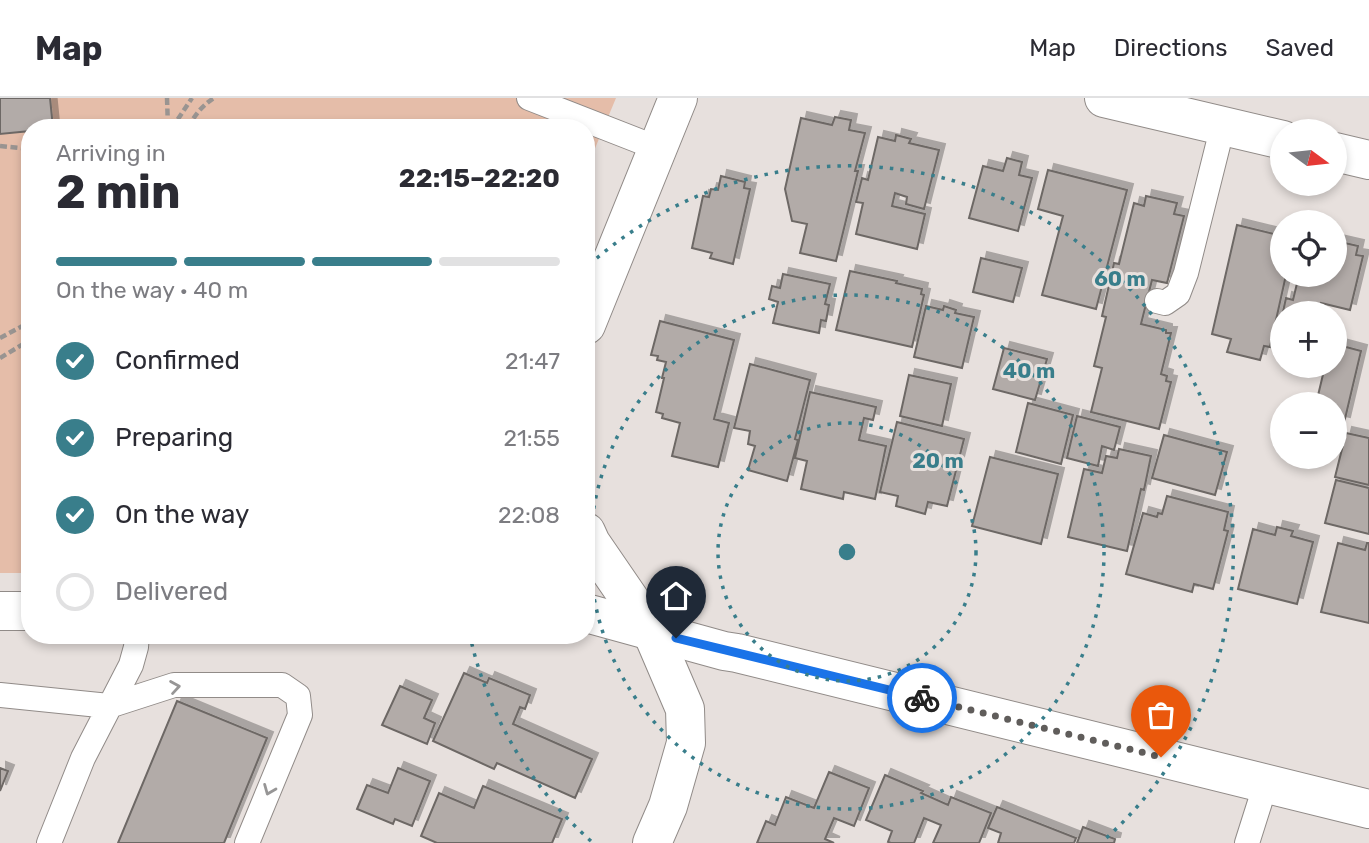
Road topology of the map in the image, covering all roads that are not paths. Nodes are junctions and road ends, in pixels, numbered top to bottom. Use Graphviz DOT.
graph roads {
  1 [pos="529,98"];
  2 [pos="678,98"];
  3 [pos="1104,98"];
  4 [pos="583,119"];
  5 [pos="595,124"];
  6 [pos="1223,125"];
  7 [pos="1270,137"];
  8 [pos="657,148"];
  9 [pos="1348,155"];
  10 [pos="1369,160"];
  11 [pos="1157,301"];
  12 [pos="595,303"];
  13 [pos="595,549"];
  14 [pos="0,611"];
  15 [pos="21,611"];
  16 [pos="595,616"];
  17 [pos="652,632"];
  18 [pos="136,644"];
  19 [pos="0,695"];
  20 [pos="109,706"];
  21 [pos="1266,783"];
  22 [pos="1369,809"];
  23 [pos="49,843"];
  24 [pos="247,843"];
  25 [pos="652,843"];
  26 [pos="1247,843"];
  1 -- 4 [label="lane"];
  2 -- 8 [label="street"];
  3 -- 6 [label="street"];
  5 -- 8 [label="lane"];
  6 -- 7 [label="street"];
  6 -- 11 [label="lane"];
  8 -- 12 [label="street"];
  9 -- 10 [label="street"];
  13 -- 17 [label="street"];
  14 -- 15 [label="street"];
  16 -- 17 [label="street"];
  17 -- 21 [label="street"];
  17 -- 25 [label="street"];
  18 -- 20 [label="lane"];
  19 -- 20 [label="lane"];
  20 -- 23 [label="lane"];
  20 -- 24 [label="lane, one-way"];
  21 -- 22 [label="street"];
  21 -- 26 [label="lane"];
}
